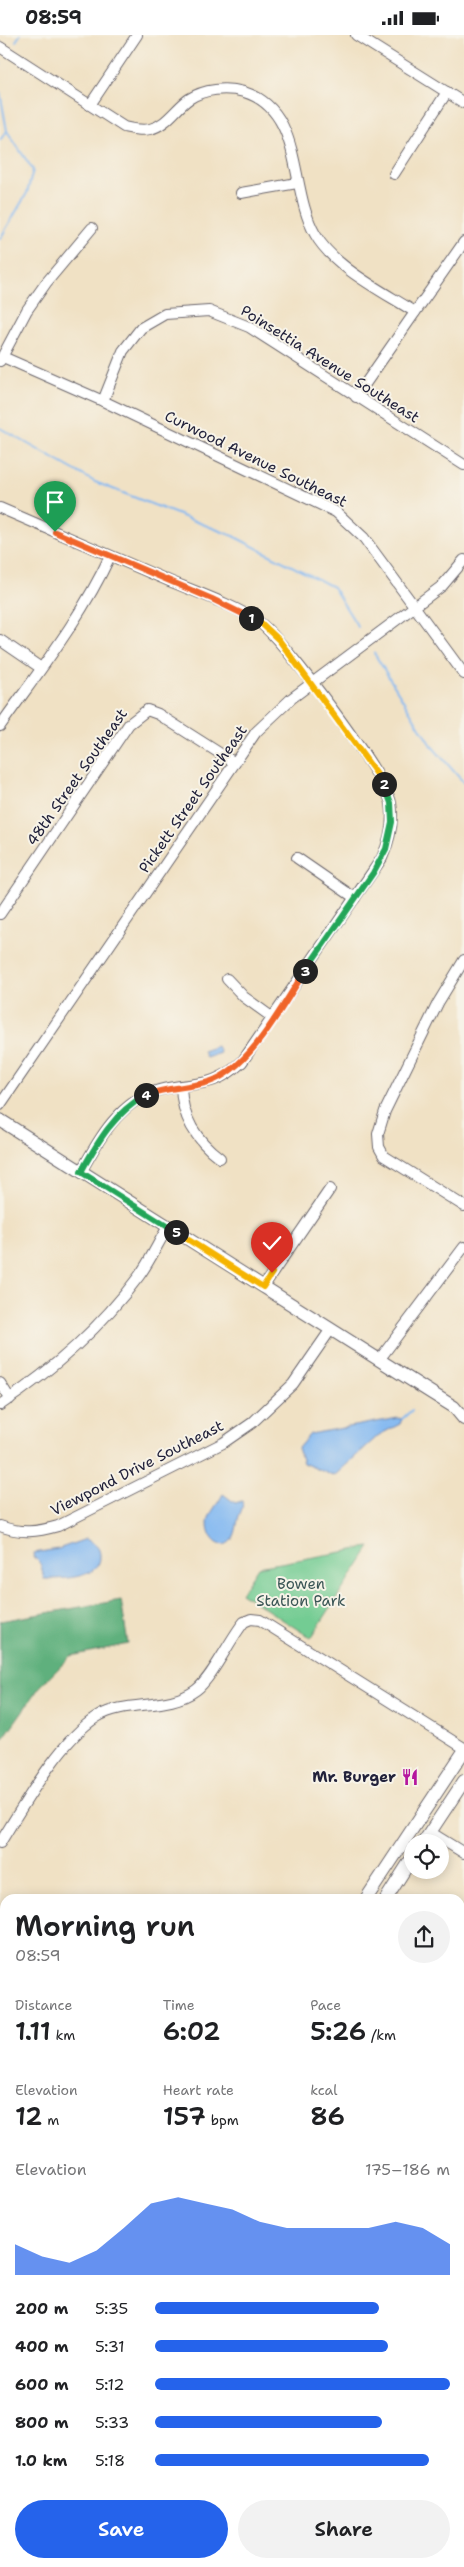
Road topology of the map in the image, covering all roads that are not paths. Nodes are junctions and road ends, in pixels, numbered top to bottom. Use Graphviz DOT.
graph roads {
  1 [pos="137,35"];
  2 [pos="356,35"];
  3 [pos="0,47"];
  4 [pos="447,92"];
  5 [pos="464,103"];
  6 [pos="90,105"];
  7 [pos="394,174"];
  8 [pos="297,183"];
  9 [pos="241,193"];
  10 [pos="92,228"];
  11 [pos="464,242"];
  12 [pos="415,312"];
  13 [pos="2,359"];
  14 [pos="356,397"];
  15 [pos="103,401"];
  16 [pos="464,465"];
  17 [pos="0,508"];
  18 [pos="110,555"];
  19 [pos="464,560"];
  20 [pos="415,607"];
  21 [pos="0,640"];
  22 [pos="41,667"];
  23 [pos="464,674"];
  24 [pos="312,683"];
  25 [pos="0,726"];
  26 [pos="235,763"];
  27 [pos="297,857"];
  28 [pos="355,898"];
  29 [pos="0,913"];
  30 [pos="464,960"];
  31 [pos="227,979"];
  32 [pos="274,1018"];
  33 [pos="181,1087"];
  34 [pos="0,1105"];
  35 [pos="0,1121"];
  36 [pos="220,1158"];
  37 [pos="81,1172"];
  38 [pos="330,1189"];
  39 [pos="464,1206"];
  40 [pos="168,1227"];
  41 [pos="464,1247"];
  42 [pos="263,1287"];
  43 [pos="331,1329"];
  44 [pos="379,1360"];
  45 [pos="0,1383"];
  46 [pos="10,1399"];
  47 [pos="0,1405"];
  48 [pos="459,1408"];
  49 [pos="464,1419"];
  50 [pos="0,1526"];
  51 [pos="464,1750"];
  52 [pos="464,1781"];
  53 [pos="429,1834"];
  54 [pos="0,1843"];
  55 [pos="449,1847"];
  56 [pos="464,1853"];
  57 [pos="404,1871"];
  58 [pos="369,1894"];
  59 [pos="389,1894"];
  1 -- 6 [label="street"];
  2 -- 4 [label="street"];
  3 -- 6 [label="street"];
  4 -- 5 [label="street"];
  4 -- 7 [label="street"];
  6 -- 8 [label="street"];
  8 -- 9 [label="street"];
  8 -- 12 [label="street"];
  10 -- 13 [label="street"];
  11 -- 12 [label="street"];
  12 -- 14 [label="street"];
  13 -- 15 [label="street, Curwood Avenue Southeast"];
  14 -- 15 [label="street, Poinsettia Avenue Southeast"];
  14 -- 16 [label="street, Poinsettia Avenue Southeast"];
  15 -- 20 [label="street, Curwood Avenue Southeast"];
  17 -- 18 [label="street"];
  18 -- 22 [label="street"];
  18 -- 24 [label="street"];
  19 -- 20 [label="street, Pickett Street Southeast"];
  20 -- 23 [label="street, Curwood Avenue Southeast"];
  20 -- 24 [label="street, Pickett Street Southeast"];
  21 -- 22 [label="street"];
  22 -- 25 [label="street"];
  24 -- 26 [label="street, Pickett Street Southeast"];
  24 -- 28 [label="street"];
  26 -- 29 [label="street, 48th Street Southeast"];
  26 -- 34 [label="street, Pickett Street Southeast"];
  27 -- 28 [label="street"];
  28 -- 32 [label="street"];
  30 -- 39 [label="street"];
  31 -- 32 [label="street"];
  32 -- 33 [label="street"];
  33 -- 36 [label="street"];
  33 -- 37 [label="street"];
  35 -- 37 [label="main road"];
  37 -- 40 [label="main road"];
  38 -- 42 [label="street"];
  40 -- 42 [label="main road"];
  40 -- 46 [label="street"];
  41 -- 44 [label="street"];
  42 -- 43 [label="main road"];
  43 -- 44 [label="main road"];
  43 -- 50 [label="street, Viewpond Drive Southeast"];
  44 -- 48 [label="main road"];
  45 -- 46 [label="street"];
  46 -- 47 [label="street"];
  48 -- 49 [label="main road"];
  51 -- 54 [label="street"];
  51 -- 58 [label="main road"];
  52 -- 53 [label="main road"];
  55 -- 56 [label="street"];
  57 -- 59 [label="main road"];
}
